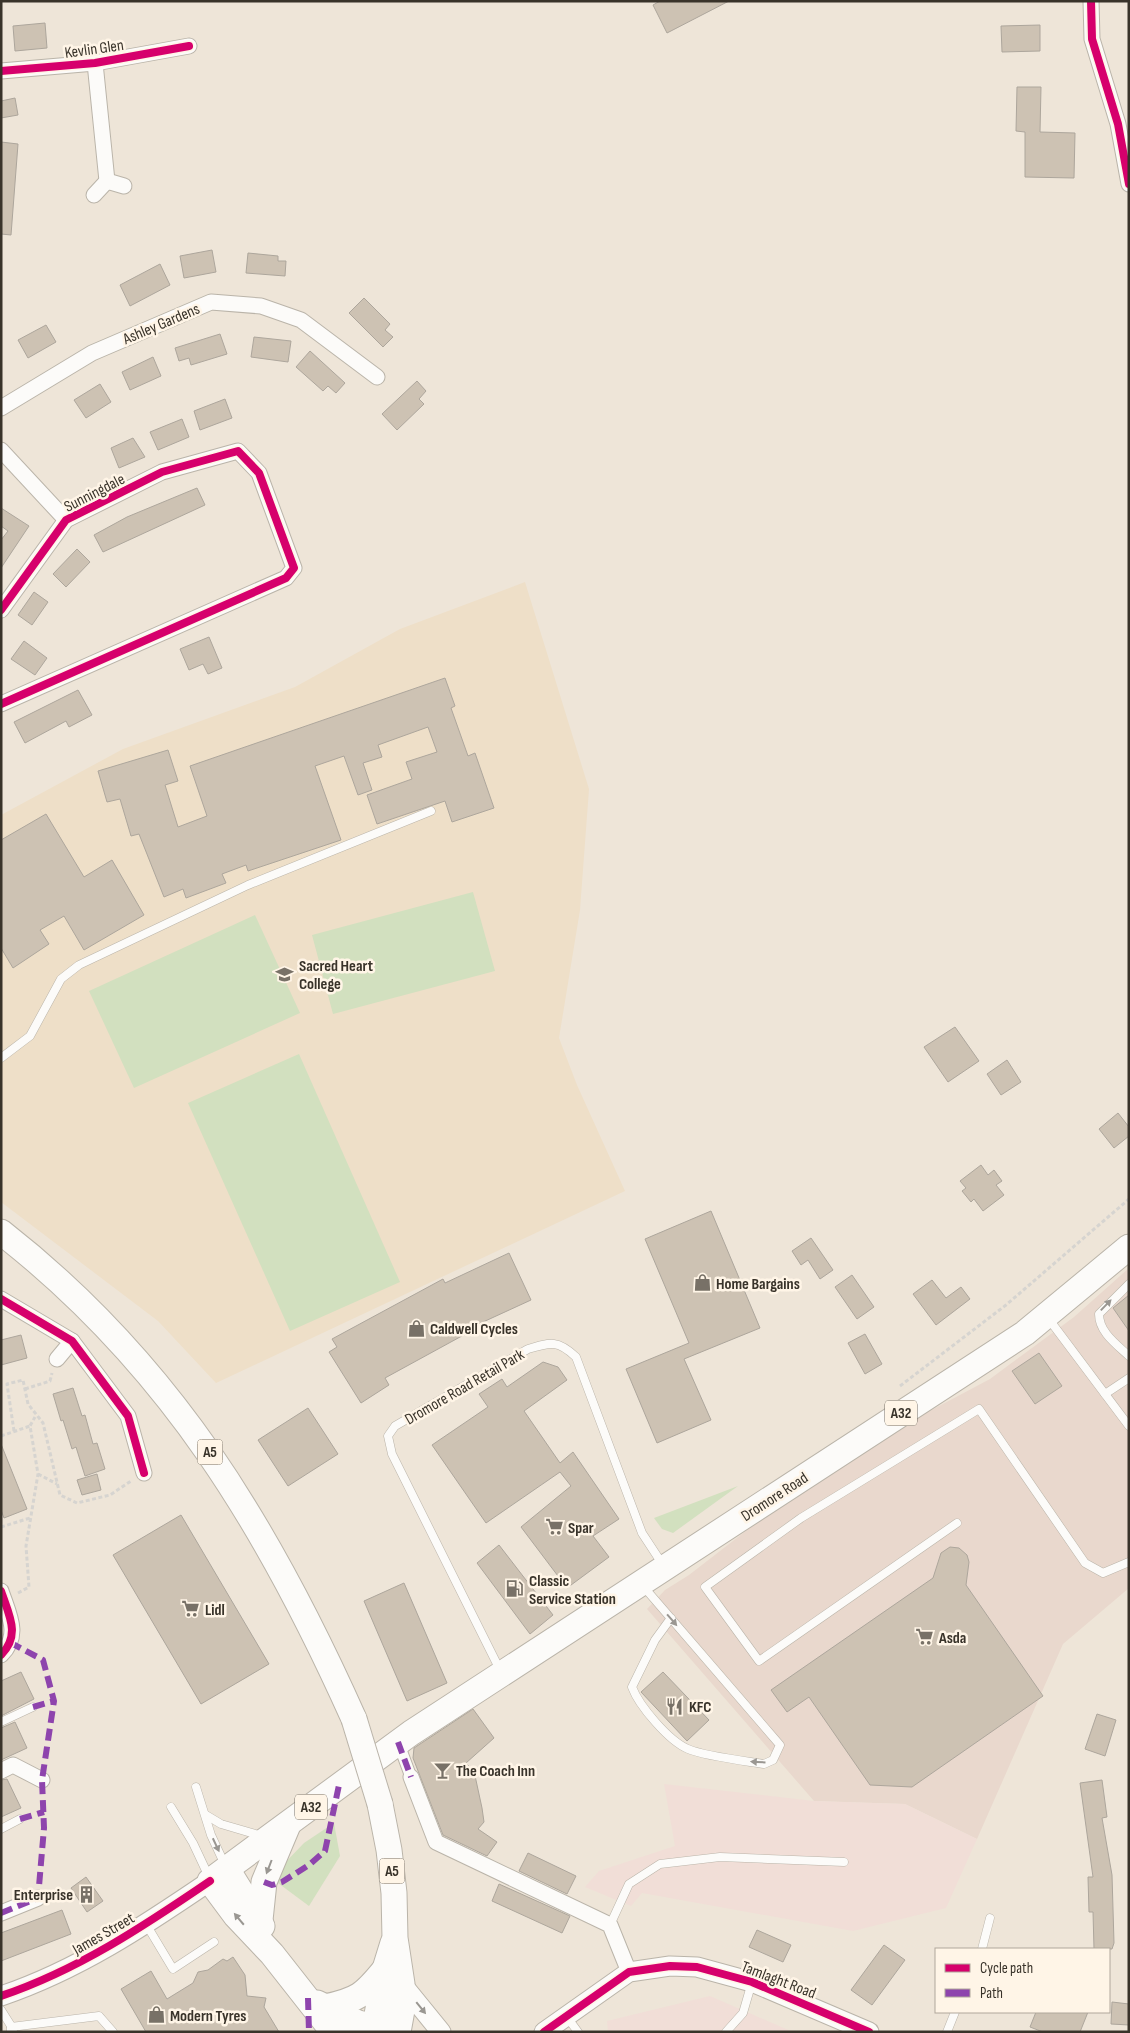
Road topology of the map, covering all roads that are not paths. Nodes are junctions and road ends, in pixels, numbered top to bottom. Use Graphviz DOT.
graph roads {
  1 [pos="1091,1"];
  2 [pos="189,46"];
  3 [pos="95,63"];
  4 [pos="1,71"];
  5 [pos="107,182"];
  6 [pos="1129,184"];
  7 [pos="124,186"];
  8 [pos="94,195"];
  9 [pos="377,377"];
  10 [pos="1,408"];
  11 [pos="1,450"];
  12 [pos="66,520"];
  13 [pos="1,610"];
  14 [pos="1,704"];
  15 [pos="431,811"];
  16 [pos="1,1058"];
  17 [pos="1,1232"];
  18 [pos="1129,1247"];
  19 [pos="1129,1284"];
  20 [pos="1,1298"];
  21 [pos="1046,1316"];
  22 [pos="72,1341"];
  23 [pos="1129,1356"];
  24 [pos="57,1359"];
  25 [pos="1129,1378"];
  26 [pos="1105,1394"];
  27 [pos="1129,1426"];
  28 [pos="144,1473"];
  29 [pos="957,1523"];
  30 [pos="1129,1562"];
  31 [pos="664,1567"];
  32 [pos="640,1583"];
  33 [pos="3,1596"];
  34 [pos="671,1618"];
  35 [pos="1,1655"];
  36 [pos="502,1673"];
  37 [pos="34,1707"];
  38 [pos="1,1722"];
  39 [pos="404,1738"];
  40 [pos="1,1771"];
  41 [pos="411,1777"];
  42 [pos="42,1780"];
  43 [pos="196,1787"];
  44 [pos="171,1807"];
  45 [pos="206,1815"];
  46 [pos="20,1819"];
  47 [pos="289,1823"];
  48 [pos="1,1829"];
  49 [pos="269,1838"];
  50 [pos="844,1862"];
  51 [pos="219,1875"];
  52 [pos="38,1898"];
  53 [pos="1,1913"];
  54 [pos="990,1918"];
  55 [pos="260,1920"];
  56 [pos="146,1924"];
  57 [pos="610,1924"];
  58 [pos="214,1942"];
  59 [pos="982,1948"];
  60 [pos="272,1954"];
  61 [pos="629,1972"];
  62 [pos="394,1977"];
  63 [pos="752,1982"];
  64 [pos="1,1996"];
  65 [pos="1,2010"];
  66 [pos="955,2013"];
  67 [pos="566,2016"];
  68 [pos="325,2018"];
  69 [pos="13,2030"];
  70 [pos="386,2030"];
  71 [pos="113,2032"];
  72 [pos="441,2032"];
  73 [pos="544,2032"];
  74 [pos="578,2032"];
  75 [pos="726,2032"];
  76 [pos="869,2032"];
  77 [pos="947,2032"];
  1 -- 6 [label="street"];
  2 -- 3 [label="street, Kevlin Glen"];
  3 -- 4 [label="street, Kevlin Glen"];
  3 -- 5 [label="street"];
  5 -- 7 [label="street"];
  5 -- 8 [label="street"];
  9 -- 10 [label="street, Ashley Gardens"];
  11 -- 12 [label="street"];
  12 -- 13 [label="street, Sunningdale"];
  12 -- 14 [label="street, Sunningdale"];
  15 -- 16 [label="lane"];
  17 -- 62 [label="highway, A5, bridge"];
  18 -- 21 [label="highway, Dromore Road / A32"];
  23 -- 19 [label="lane, one-way"];
  20 -- 22 [label="street"];
  21 -- 26 [label="lane"];
  21 -- 31 [label="highway, Dromore Road / A32"];
  22 -- 24 [label="street"];
  22 -- 28 [label="street"];
  25 -- 26 [label="lane"];
  26 -- 27 [label="lane"];
  29 -- 30 [label="lane"];
  31 -- 32 [label="highway, Dromore Road / A32"];
  31 -- 36 [label="lane, Dromore Road Retail Park"];
  32 -- 34 [label="lane"];
  32 -- 36 [label="highway, Dromore Road / A32"];
  33 -- 35 [label="street"];
  34 -- 34 [label="lane, one-way"];
  36 -- 39 [label="highway, Dromore Road / A32"];
  37 -- 38 [label="lane"];
  39 -- 41 [label="street"];
  39 -- 47 [label="highway, James Street / A32"];
  40 -- 42 [label="street"];
  41 -- 57 [label="street"];
  43 -- 45 [label="lane"];
  44 -- 51 [label="lane"];
  45 -- 49 [label="lane"];
  45 -- 51 [label="lane, one-way"];
  46 -- 48 [label="lane"];
  47 -- 49 [label="highway, James Street / A32"];
  47 -- 55 [label="highway, one-way"];
  49 -- 51 [label="highway, James Street / A32"];
  50 -- 57 [label="lane"];
  51 -- 55 [label="highway"];
  51 -- 56 [label="street, James Street"];
  60 -- 51 [label="highway, one-way"];
  52 -- 53 [label="street"];
  54 -- 59 [label="lane"];
  55 -- 60 [label="highway"];
  56 -- 58 [label="lane"];
  56 -- 64 [label="street, James Street"];
  57 -- 61 [label="street"];
  60 -- 68 [label="highway"];
  61 -- 63 [label="street, Tamlaght Road"];
  61 -- 67 [label="street, Tamlaght Road"];
  62 -- 68 [label="highway"];
  62 -- 70 [label="highway, A5"];
  62 -- 72 [label="street, one-way"];
  63 -- 75 [label="lane"];
  63 -- 76 [label="street, Tamlaght Road"];
  65 -- 69 [label="lane"];
  66 -- 77 [label="lane"];
  67 -- 73 [label="street, Tamlaght Road"];
  67 -- 74 [label="lane"];
  68 -- 70 [label="highway"];
  69 -- 71 [label="lane"];
}
